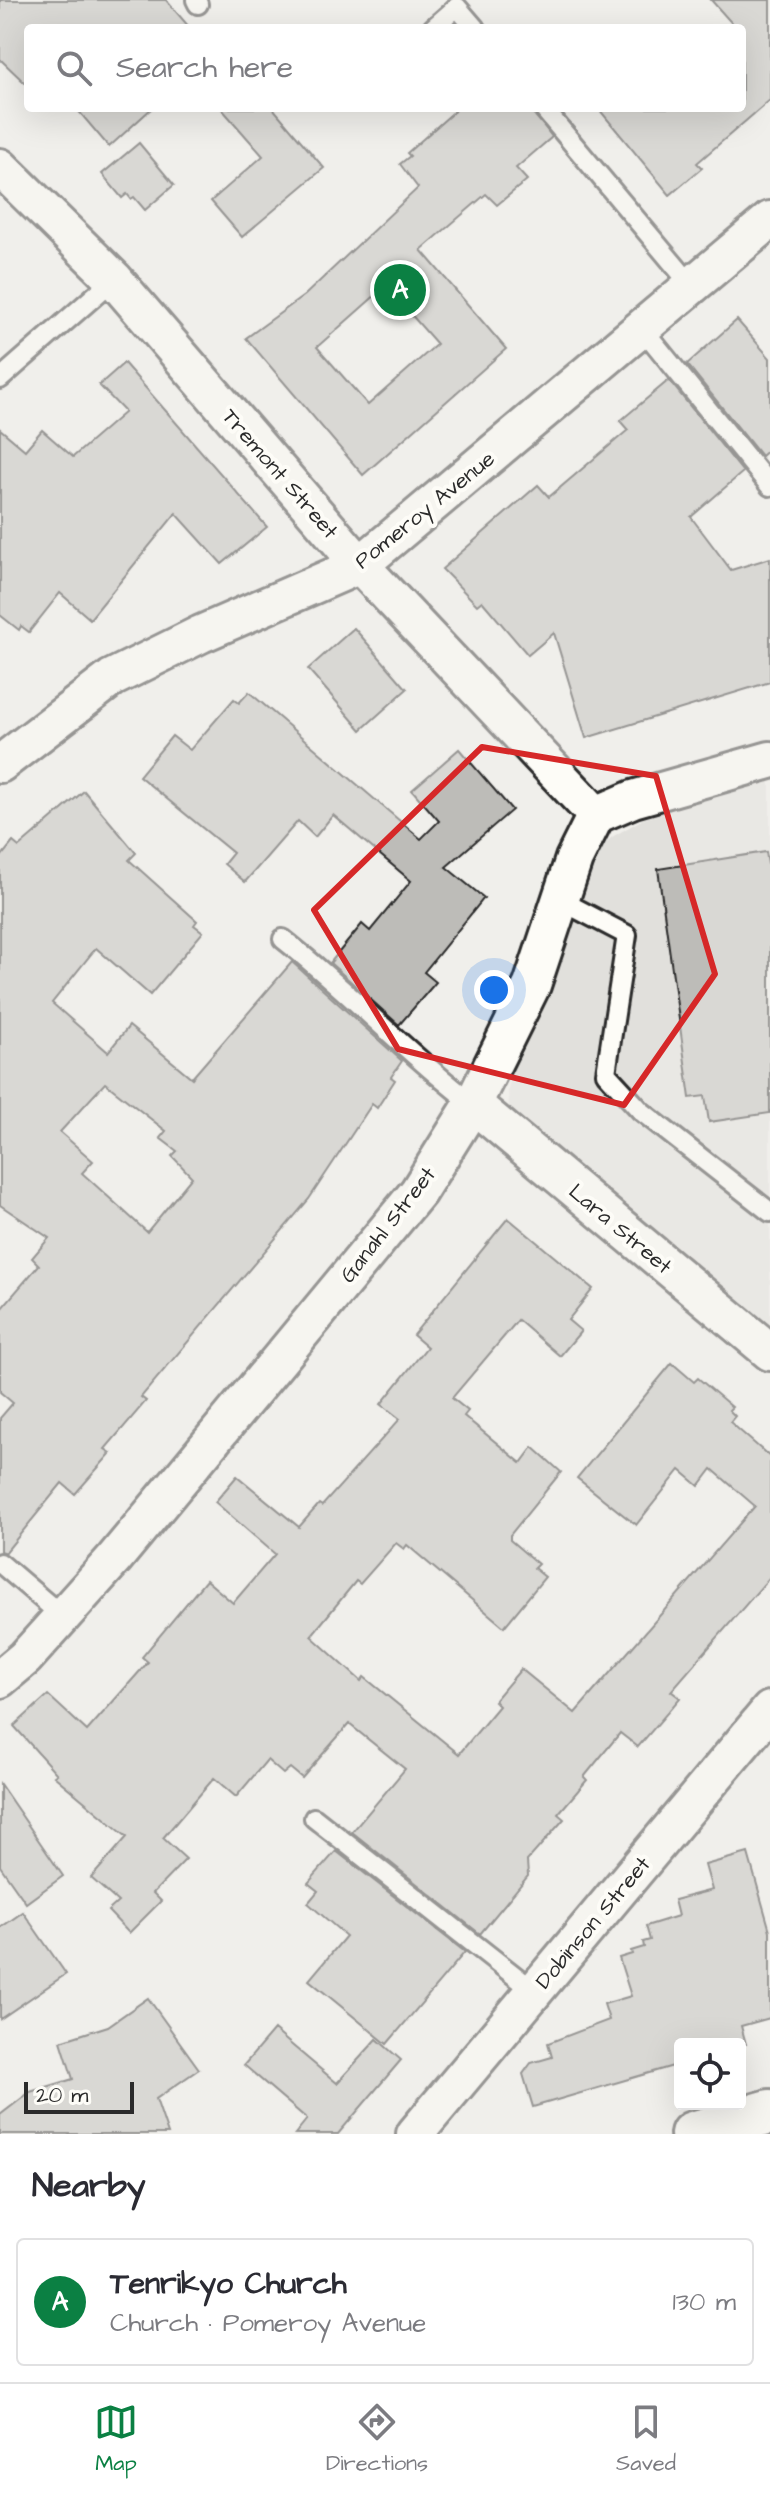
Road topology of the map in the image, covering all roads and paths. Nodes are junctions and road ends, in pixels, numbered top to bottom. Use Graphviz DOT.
graph roads {
  1 [pos="438,24"];
  2 [pos="472,24"];
  3 [pos="546,112"];
  4 [pos="0,167"];
  5 [pos="770,220"];
  6 [pos="114,279"];
  7 [pos="692,286"];
  8 [pos="642,328"];
  9 [pos="0,379"];
  10 [pos="770,486"];
  11 [pos="360,565"];
  12 [pos="770,760"];
  13 [pos="0,764"];
  14 [pos="596,815"];
  15 [pos="560,900"];
  16 [pos="283,939"];
  17 [pos="473,1104"];
  18 [pos="770,1212"];
  19 [pos="770,1352"];
  20 [pos="0,1563"];
  21 [pos="62,1616"];
  22 [pos="0,1679"];
  23 [pos="770,1710"];
  24 [pos="314,1818"];
  25 [pos="534,1991"];
  26 [pos="770,2112"];
  27 [pos="415,2134"];
  28 [pos="693,2134"];
  1 -- 2 [label="lane"];
  3 -- 7 [label="lane"];
  4 -- 6 [label="street, Tremont Street"];
  5 -- 7 [label="street, Pomeroy Avenue"];
  6 -- 9 [label="lane"];
  6 -- 11 [label="street, Tremont Street"];
  7 -- 8 [label="street, Pomeroy Avenue"];
  8 -- 10 [label="lane"];
  8 -- 11 [label="street, Pomeroy Avenue"];
  11 -- 13 [label="street, Pomeroy Avenue"];
  11 -- 14 [label="street, Tremont Street"];
  12 -- 14 [label="street"];
  14 -- 15 [label="street, Ganahl Street"];
  15 -- 17 [label="street, Ganahl Street"];
  15 -- 18 [label="lane"];
  16 -- 17 [label="lane"];
  17 -- 19 [label="street, Lara Street"];
  17 -- 21 [label="street, Ganahl Street"];
  20 -- 21 [label="lane"];
  21 -- 22 [label="street, Ganahl Street"];
  23 -- 25 [label="street, Dobinson Street"];
  24 -- 25 [label="lane"];
  25 -- 27 [label="street, Dobinson Street"];
  26 -- 28 [label="street"];
}
